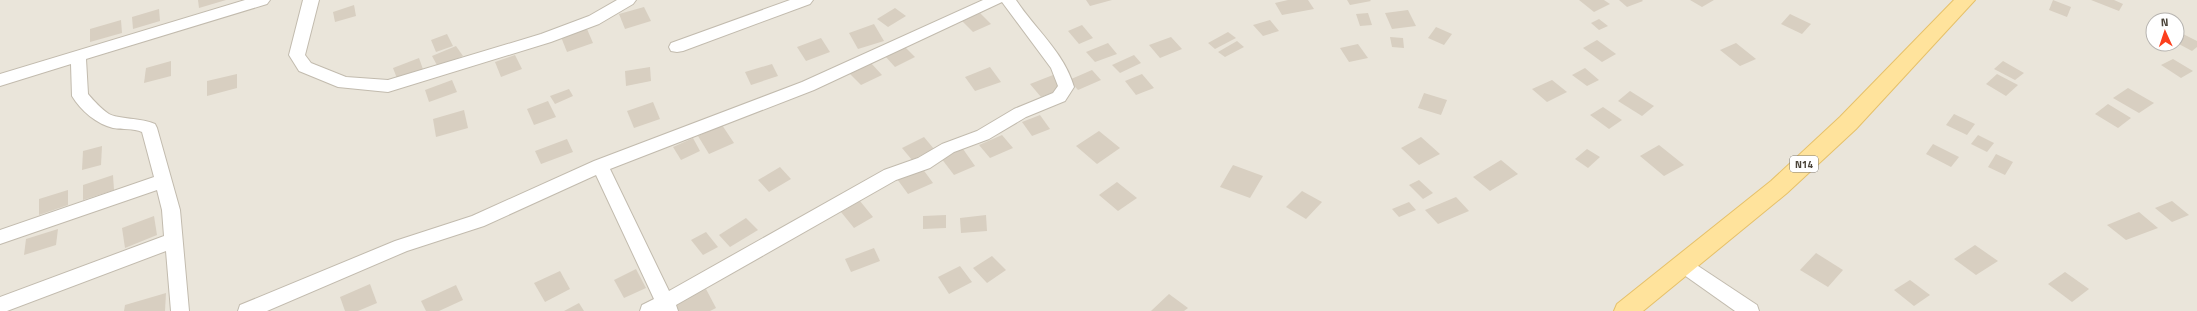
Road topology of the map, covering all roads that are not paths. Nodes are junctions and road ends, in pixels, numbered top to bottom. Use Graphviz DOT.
graph roads {
  1 [pos="262,0"];
  2 [pos="311,0"];
  3 [pos="628,0"];
  4 [pos="805,0"];
  5 [pos="996,0"];
  6 [pos="1008,0"];
  7 [pos="1965,0"];
  8 [pos="677,47"];
  9 [pos="78,55"];
  10 [pos="0,80"];
  11 [pos="600,166"];
  12 [pos="164,181"];
  13 [pos="0,237"];
  14 [pos="174,240"];
  15 [pos="1683,264"];
  16 [pos="0,305"];
  17 [pos="660,308"];
  18 [pos="180,311"];
  19 [pos="247,311"];
  20 [pos="1626,311"];
  21 [pos="1750,311"];
  1 -- 9 [label="street"];
  2 -- 3 [label="street"];
  4 -- 8 [label="street"];
  5 -- 11 [label="street"];
  6 -- 17 [label="street"];
  7 -- 15 [label="main road, N14"];
  9 -- 10 [label="street"];
  9 -- 12 [label="street"];
  11 -- 17 [label="street"];
  11 -- 19 [label="street"];
  12 -- 13 [label="street"];
  12 -- 14 [label="street"];
  14 -- 16 [label="street"];
  14 -- 18 [label="street"];
  15 -- 20 [label="main road, N14"];
  15 -- 21 [label="street"];
}
